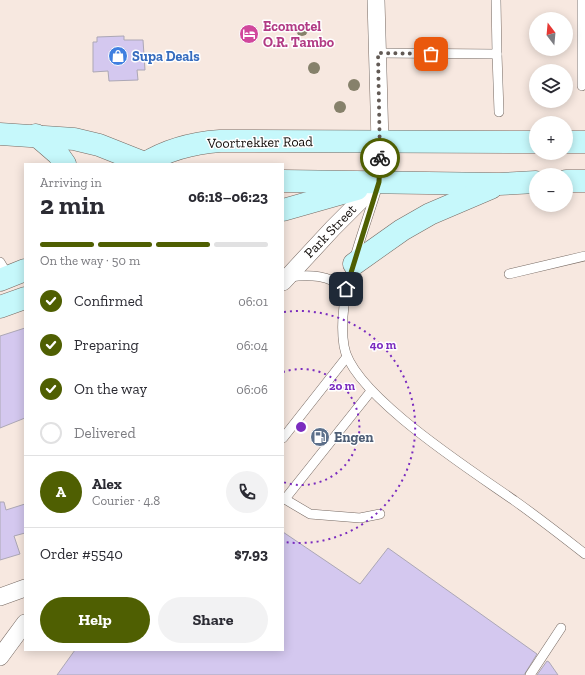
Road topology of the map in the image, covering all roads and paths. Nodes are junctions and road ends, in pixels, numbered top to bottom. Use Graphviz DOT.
graph roads {
  1 [pos="376,0"];
  2 [pos="496,0"];
  3 [pos="582,0"];
  4 [pos="378,53"];
  5 [pos="497,54"];
  6 [pos="582,86"];
  7 [pos="498,112"];
  8 [pos="0,134"];
  9 [pos="36,135"];
  10 [pos="380,142"];
  11 [pos="529,142"];
  12 [pos="573,142"];
  13 [pos="585,142"];
  14 [pos="64,163"];
  15 [pos="143,163"];
  16 [pos="147,163"];
  17 [pos="284,181"];
  18 [pos="379,182"];
  19 [pos="529,182"];
  20 [pos="499,184"];
  21 [pos="284,210"];
  22 [pos="585,256"];
  23 [pos="354,264"];
  24 [pos="508,274"];
  25 [pos="285,279"];
  26 [pos="346,289"];
  27 [pos="24,298"];
  28 [pos="0,307"];
  29 [pos="346,358"];
  30 [pos="371,391"];
  31 [pos="284,437"];
  32 [pos="284,498"];
  33 [pos="380,514"];
  34 [pos="585,554"];
  35 [pos="24,588"];
  36 [pos="0,597"];
  37 [pos="24,624"];
  38 [pos="561,628"];
  39 [pos="0,657"];
  40 [pos="530,675"];
  1 -- 4 [label="street"];
  2 -- 5 [label="lane"];
  3 -- 6 [label="lane"];
  4 -- 5 [label="lane"];
  4 -- 10 [label="street"];
  5 -- 7 [label="lane"];
  8 -- 9 [label="main road, Voortrekker Road"];
  9 -- 14 [label="main road"];
  9 -- 15 [label="main road, Voortrekker Road"];
  10 -- 11 [label="main road, Voortrekker Road"];
  10 -- 16 [label="main road, Voortrekker Road"];
  10 -- 18 [label="street"];
  12 -- 13 [label="main road"];
  17 -- 18 [label="main road"];
  18 -- 20 [label="main road"];
  18 -- 21 [label="main road"];
  18 -- 23 [label="lane"];
  18 -- 25 [label="street, Park Street"];
  19 -- 20 [label="main road"];
  20 -- 23 [label="main road"];
  22 -- 24 [label="lane"];
  23 -- 26 [label="lane"];
  25 -- 26 [label="lane"];
  26 -- 29 [label="lane"];
  27 -- 28 [label="main road"];
  29 -- 30 [label="lane"];
  29 -- 31 [label="lane"];
  30 -- 32 [label="lane"];
  30 -- 34 [label="lane"];
  32 -- 33 [label="lane"];
  35 -- 36 [label="street"];
  37 -- 39 [label="street"];
  38 -- 40 [label="lane"];
}
